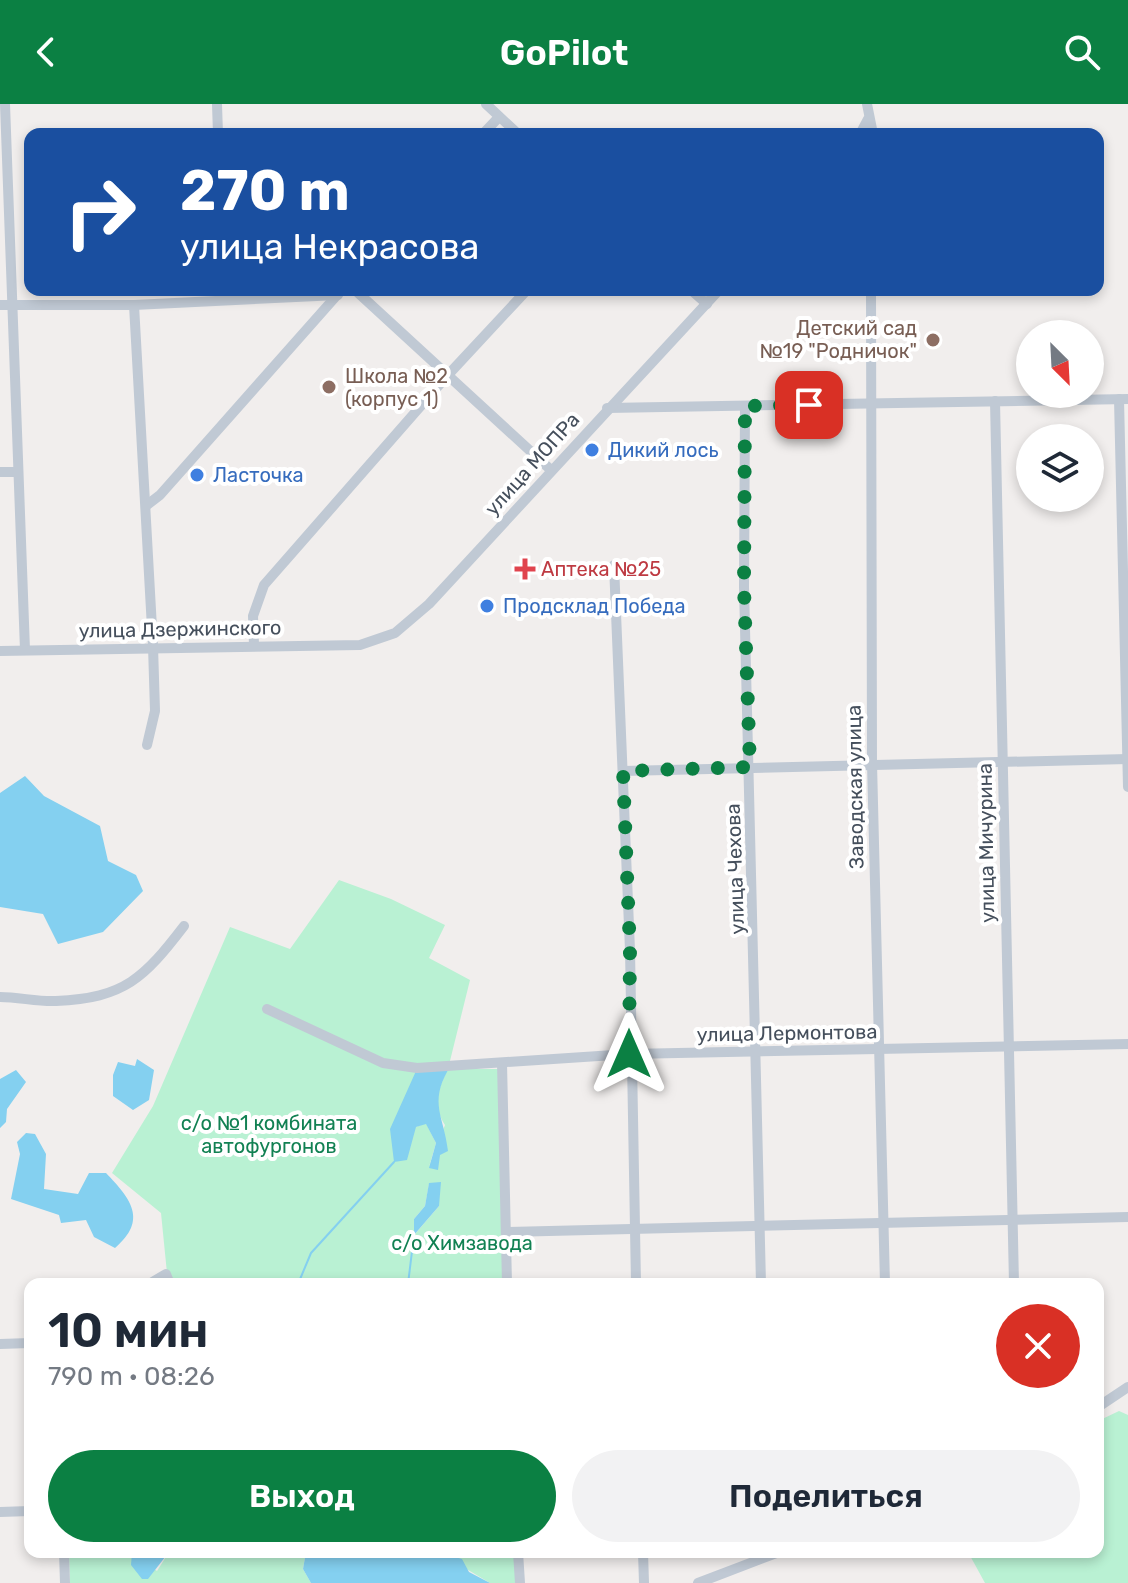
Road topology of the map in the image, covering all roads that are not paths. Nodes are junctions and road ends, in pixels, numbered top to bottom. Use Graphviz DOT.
graph roads {
  1 [pos="5,104"];
  2 [pos="217,104"];
  3 [pos="486,104"];
  4 [pos="867,104"];
  5 [pos="499,117"];
  6 [pos="868,119"];
  7 [pos="218,128"];
  8 [pos="489,128"];
  9 [pos="511,128"];
  10 [pos="863,128"];
  11 [pos="871,128"];
  12 [pos="224,296"];
  13 [pos="251,296"];
  14 [pos="303,296"];
  15 [pos="336,296"];
  16 [pos="361,296"];
  17 [pos="521,296"];
  18 [pos="698,296"];
  19 [pos="714,296"];
  20 [pos="871,296"];
  21 [pos="256,301"];
  22 [pos="224,302"];
  23 [pos="707,304"];
  24 [pos="5,305"];
  25 [pos="134,305"];
  26 [pos="447,376"];
  27 [pos="1123,399"];
  28 [pos="995,401"];
  29 [pos="871,403"];
  30 [pos="745,406"];
  31 [pos="607,408"];
  32 [pos="551,470"];
  33 [pos="0,472"];
  34 [pos="18,472"];
  35 [pos="147,505"];
  36 [pos="614,565"];
  37 [pos="254,645"];
  38 [pos="360,645"];
  39 [pos="153,646"];
  40 [pos="25,650"];
  41 [pos="0,651"];
  42 [pos="147,745"];
  43 [pos="1128,759"];
  44 [pos="872,763"];
  45 [pos="1002,764"];
  46 [pos="750,767"];
  47 [pos="623,771"];
  48 [pos="1128,787"];
  49 [pos="184,926"];
  50 [pos="0,997"];
  51 [pos="267,1009"];
  52 [pos="1128,1044"];
  53 [pos="1008,1047"];
  54 [pos="879,1049"];
  55 [pos="756,1051"];
  56 [pos="629,1054"];
  57 [pos="502,1063"];
  58 [pos="1012,1217"];
  59 [pos="1128,1217"];
  60 [pos="883,1221"];
  61 [pos="759,1225"];
  62 [pos="635,1227"];
  63 [pos="506,1232"];
  64 [pos="507,1278"];
  65 [pos="636,1278"];
  66 [pos="761,1278"];
  67 [pos="885,1278"];
  68 [pos="1014,1278"];
  69 [pos="24,1343"];
  70 [pos="0,1344"];
  71 [pos="1128,1387"];
  72 [pos="1104,1403"];
  73 [pos="24,1511"];
  74 [pos="0,1512"];
  75 [pos="64,1558"];
  76 [pos="518,1558"];
  77 [pos="643,1558"];
  78 [pos="762,1558"];
  79 [pos="65,1583"];
  80 [pos="520,1583"];
  81 [pos="644,1583"];
  82 [pos="698,1583"];
  1 -- 24 [label="street"];
  2 -- 7 [label="street"];
  3 -- 5 [label="street"];
  4 -- 6 [label="street"];
  5 -- 8 [label="street"];
  5 -- 9 [label="street"];
  6 -- 10 [label="street"];
  6 -- 11 [label="street"];
  12 -- 22 [label="street"];
  13 -- 21 [label="street"];
  14 -- 21 [label="street"];
  15 -- 35 [label="street"];
  16 -- 26 [label="street"];
  17 -- 26 [label="street"];
  18 -- 23 [label="street"];
  19 -- 23 [label="street, улица МОПРа"];
  20 -- 29 [label="street, Заводская улица"];
  21 -- 22 [label="street"];
  22 -- 25 [label="street"];
  23 -- 31 [label="street, улица МОПРа"];
  24 -- 25 [label="street"];
  24 -- 34 [label="street"];
  25 -- 35 [label="street"];
  26 -- 32 [label="street"];
  26 -- 37 [label="street"];
  27 -- 28 [label="street"];
  27 -- 43 [label="street"];
  28 -- 29 [label="street"];
  28 -- 45 [label="street, улица Мичурина"];
  29 -- 30 [label="street"];
  29 -- 44 [label="street, Заводская улица"];
  30 -- 31 [label="street"];
  30 -- 46 [label="street, улица Чехова"];
  31 -- 32 [label="street, улица МОПРа"];
  32 -- 38 [label="street, улица МОПРа"];
  33 -- 34 [label="street"];
  34 -- 40 [label="street"];
  35 -- 39 [label="street"];
  36 -- 47 [label="street"];
  37 -- 38 [label="street, улица Дзержинского"];
  37 -- 39 [label="street, улица Дзержинского"];
  39 -- 40 [label="street, улица Дзержинского"];
  39 -- 42 [label="street"];
  40 -- 41 [label="street, улица Дзержинского"];
  43 -- 45 [label="street"];
  43 -- 48 [label="street"];
  44 -- 45 [label="street"];
  44 -- 46 [label="street"];
  44 -- 54 [label="street, Заводская улица"];
  45 -- 53 [label="street, улица Мичурина"];
  46 -- 47 [label="street"];
  46 -- 55 [label="street, улица Чехова"];
  47 -- 56 [label="street"];
  49 -- 50 [label="street"];
  51 -- 57 [label="street, улица Лермонтова"];
  52 -- 53 [label="street, улица Лермонтова"];
  53 -- 54 [label="street, улица Лермонтова"];
  53 -- 58 [label="street, улица Мичурина"];
  54 -- 55 [label="street, улица Лермонтова"];
  54 -- 60 [label="street, Заводская улица"];
  55 -- 56 [label="street, улица Лермонтова"];
  55 -- 61 [label="street, улица Чехова"];
  56 -- 57 [label="street, улица Лермонтова"];
  56 -- 62 [label="street"];
  57 -- 63 [label="street"];
  58 -- 59 [label="street"];
  58 -- 60 [label="street"];
  58 -- 68 [label="street, улица Мичурина"];
  60 -- 61 [label="street"];
  60 -- 67 [label="street, Заводская улица"];
  61 -- 62 [label="street"];
  61 -- 66 [label="street, улица Чехова"];
  62 -- 63 [label="street"];
  62 -- 65 [label="street"];
  63 -- 64 [label="street"];
  69 -- 70 [label="street"];
  71 -- 72 [label="street"];
  73 -- 74 [label="street"];
  75 -- 79 [label="street"];
  76 -- 80 [label="street"];
  77 -- 81 [label="street"];
  78 -- 82 [label="street"];
}
